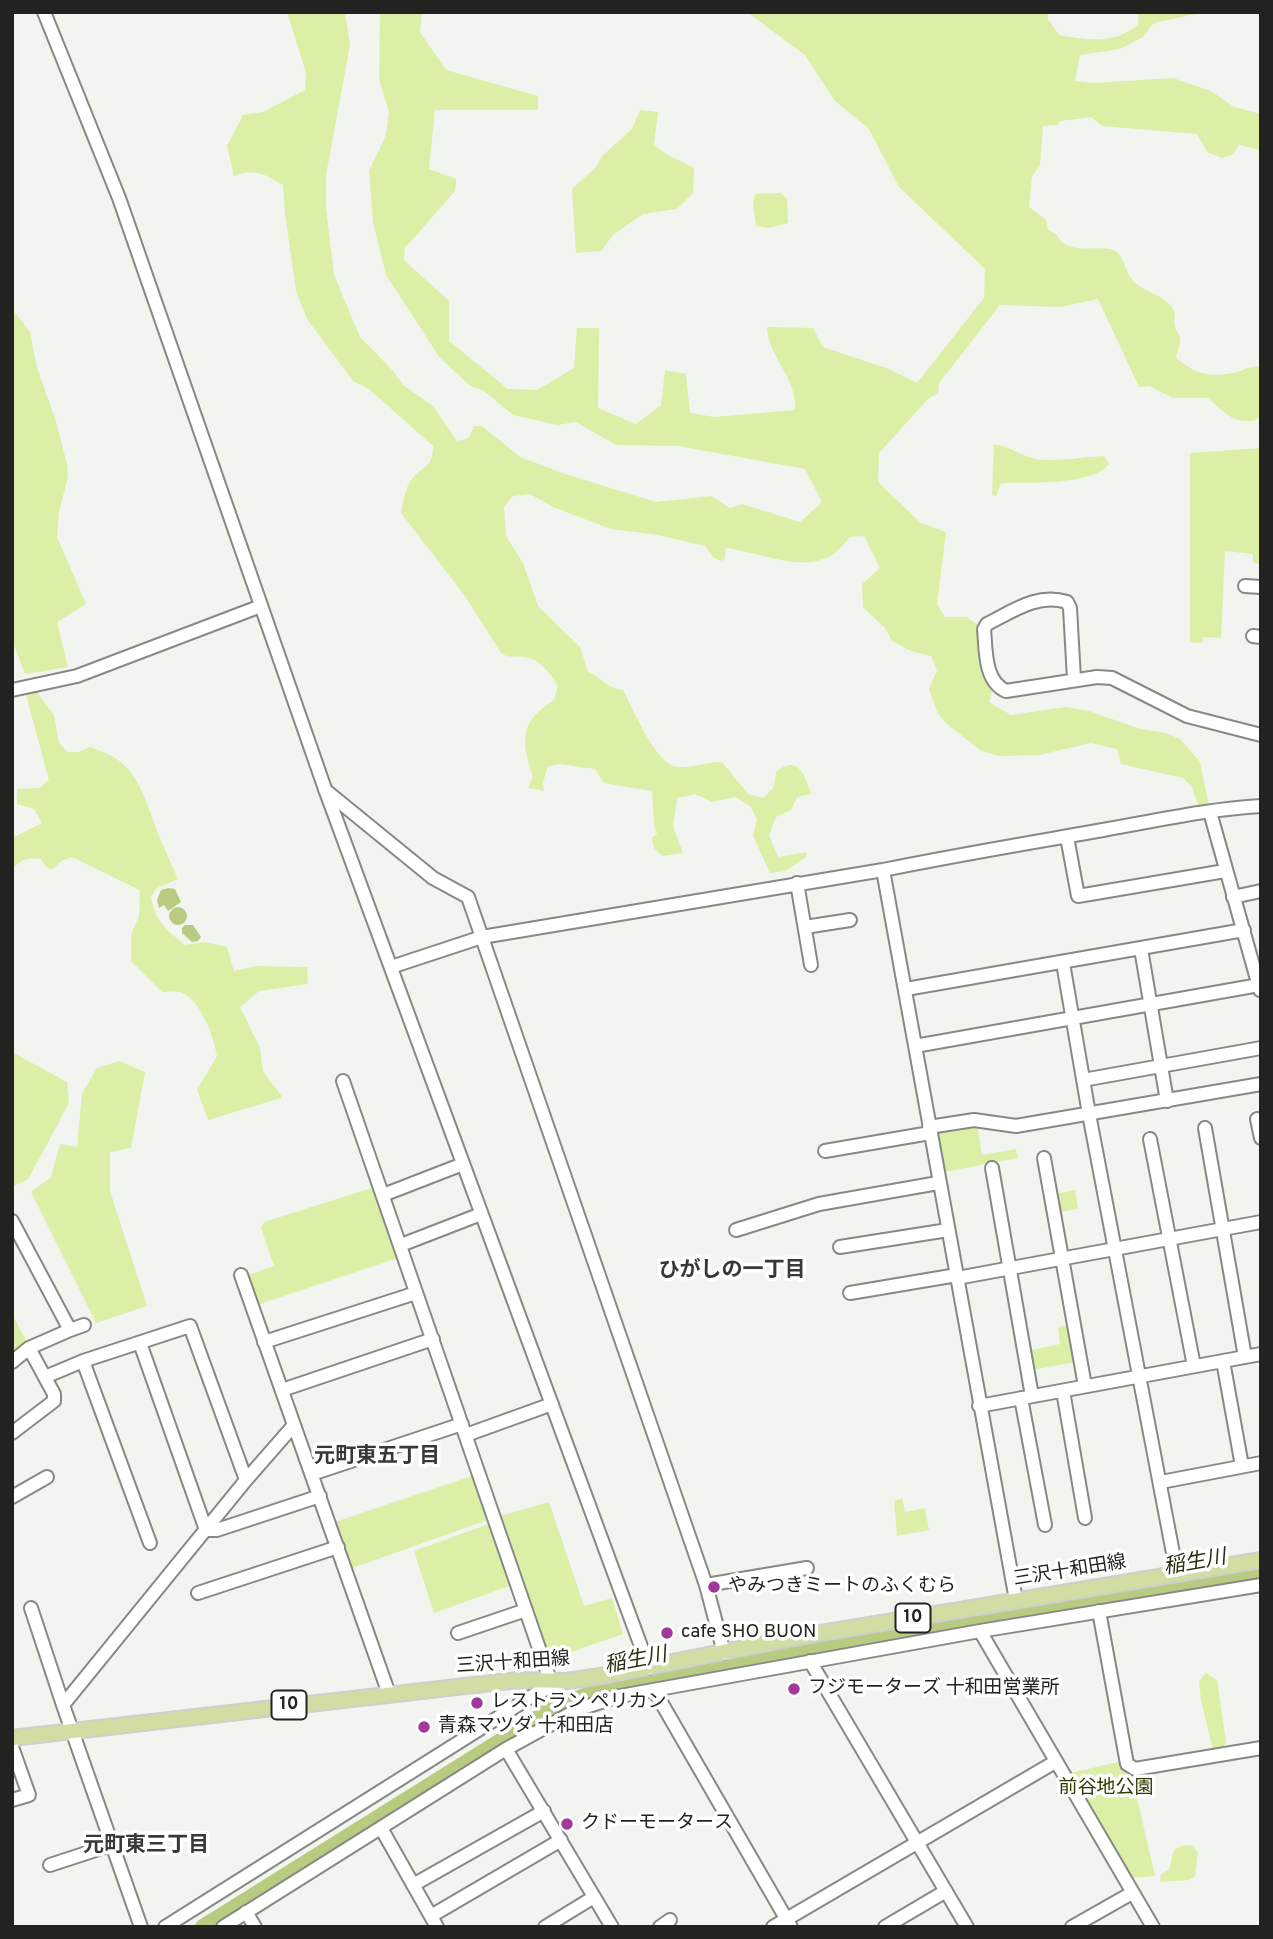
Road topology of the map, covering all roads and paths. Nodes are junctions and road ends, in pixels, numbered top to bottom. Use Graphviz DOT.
graph roads {
  1 [pos="44,12"];
  2 [pos="1245,586"];
  3 [pos="1261,587"];
  4 [pos="261,606"];
  5 [pos="1074,680"];
  6 [pos="12,690"];
  7 [pos="1261,735"];
  8 [pos="325,789"];
  9 [pos="1261,806"];
  10 [pos="1210,812"];
  11 [pos="1067,837"];
  12 [pos="883,870"];
  13 [pos="1225,870"];
  14 [pos="797,883"];
  15 [pos="1261,891"];
  16 [pos="1233,897"];
  17 [pos="850,920"];
  18 [pos="805,927"];
  19 [pos="1244,930"];
  20 [pos="482,937"];
  21 [pos="1141,949"];
  22 [pos="1255,952"];
  23 [pos="1063,963"];
  24 [pos="811,965"];
  25 [pos="391,967"];
  26 [pos="906,989"];
  27 [pos="1260,989"];
  28 [pos="1151,1005"];
  29 [pos="1072,1018"];
  30 [pos="915,1046"];
  31 [pos="1261,1048"];
  32 [pos="1161,1066"];
  33 [pos="1083,1080"];
  34 [pos="343,1081"];
  35 [pos="1261,1084"];
  36 [pos="1167,1101"];
  37 [pos="1089,1114"];
  38 [pos="1257,1119"];
  39 [pos="1205,1128"];
  40 [pos="929,1130"];
  41 [pos="1261,1138"];
  42 [pos="1150,1139"];
  43 [pos="825,1151"];
  44 [pos="1044,1158"];
  45 [pos="463,1164"];
  46 [pos="992,1168"];
  47 [pos="938,1183"];
  48 [pos="383,1195"];
  49 [pos="481,1214"];
  50 [pos="12,1221"];
  51 [pos="1261,1222"];
  52 [pos="1223,1229"];
  53 [pos="736,1230"];
  54 [pos="948,1230"];
  55 [pos="1170,1239"];
  56 [pos="401,1245"];
  57 [pos="839,1247"];
  58 [pos="1116,1249"];
  59 [pos="1062,1258"];
  60 [pos="1009,1268"];
  61 [pos="241,1275"];
  62 [pos="957,1277"];
  63 [pos="416,1293"];
  64 [pos="850,1293"];
  65 [pos="84,1325"];
  66 [pos="70,1330"];
  67 [pos="433,1339"];
  68 [pos="264,1342"];
  69 [pos="140,1343"];
  70 [pos="29,1348"];
  71 [pos="1261,1354"];
  72 [pos="1245,1357"];
  73 [pos="83,1361"];
  74 [pos="1223,1361"];
  75 [pos="12,1362"];
  76 [pos="1194,1366"];
  77 [pos="45,1377"];
  78 [pos="1140,1377"];
  79 [pos="1085,1386"];
  80 [pos="282,1390"];
  81 [pos="1063,1391"];
  82 [pos="1027,1397"];
  83 [pos="552,1404"];
  84 [pos="979,1406"];
  85 [pos="294,1425"];
  86 [pos="464,1429"];
  87 [pos="12,1433"];
  88 [pos="1261,1463"];
  89 [pos="1242,1466"];
  90 [pos="312,1474"];
  91 [pos="47,1477"];
  92 [pos="246,1480"];
  93 [pos="1160,1482"];
  94 [pos="320,1496"];
  95 [pos="12,1497"];
  96 [pos="1085,1518"];
  97 [pos="1045,1525"];
  98 [pos="206,1530"];
  99 [pos="150,1543"];
  100 [pos="338,1547"];
  101 [pos="1261,1560"];
  102 [pos="807,1568"];
  103 [pos="1177,1574"];
  104 [pos="706,1585"];
  105 [pos="1261,1586"];
  106 [pos="198,1593"];
  107 [pos="1016,1600"];
  108 [pos="31,1608"];
  109 [pos="526,1610"];
  110 [pos="1099,1611"];
  111 [pos="980,1631"];
  112 [pos="458,1633"];
  113 [pos="724,1653"];
  114 [pos="810,1661"];
  115 [pos="649,1668"];
  116 [pos="550,1680"];
  117 [pos="567,1681"];
  118 [pos="654,1690"];
  119 [pos="389,1694"];
  120 [pos="63,1705"];
  121 [pos="72,1731"];
  122 [pos="12,1738"];
  123 [pos="12,1747"];
  124 [pos="1261,1748"];
  125 [pos="506,1749"];
  126 [pos="1055,1762"];
  127 [pos="12,1800"];
  128 [pos="544,1811"];
  129 [pos="381,1828"];
  130 [pos="561,1840"];
  131 [pos="918,1844"];
  132 [pos="111,1845"];
  133 [pos="50,1865"];
  134 [pos="413,1885"];
  135 [pos="946,1891"];
  136 [pos="1132,1893"];
  137 [pos="594,1897"];
  138 [pos="246,1912"];
  139 [pos="434,1921"];
  140 [pos="789,1923"];
  141 [pos="141,1927"];
  142 [pos="165,1927"];
  143 [pos="223,1927"];
  144 [pos="255,1927"];
  145 [pos="545,1927"];
  146 [pos="612,1927"];
  147 [pos="773,1927"];
  148 [pos="885,1927"];
  149 [pos="967,1927"];
  150 [pos="1072,1927"];
  151 [pos="1153,1927"];
  1 -- 4 [label="street"];
  2 -- 3 [label="street"];
  4 -- 6 [label="street"];
  4 -- 8 [label="street"];
  5 -- 5 [label="street"];
  5 -- 7 [label="street"];
  8 -- 20 [label="street"];
  8 -- 25 [label="street"];
  9 -- 10 [label="street"];
  10 -- 11 [label="street"];
  10 -- 13 [label="street"];
  11 -- 12 [label="street"];
  11 -- 13 [label="street"];
  12 -- 14 [label="street"];
  12 -- 26 [label="street"];
  13 -- 16 [label="street"];
  14 -- 18 [label="street"];
  14 -- 20 [label="street"];
  15 -- 16 [label="street"];
  16 -- 19 [label="street"];
  17 -- 18 [label="street"];
  18 -- 24 [label="street"];
  19 -- 21 [label="street"];
  19 -- 22 [label="street"];
  20 -- 25 [label="street"];
  20 -- 104 [label="street"];
  21 -- 23 [label="street"];
  21 -- 28 [label="street"];
  22 -- 27 [label="street"];
  23 -- 26 [label="street"];
  23 -- 29 [label="street"];
  25 -- 45 [label="street"];
  26 -- 30 [label="street"];
  27 -- 28 [label="street"];
  28 -- 29 [label="street"];
  28 -- 32 [label="street"];
  29 -- 30 [label="street"];
  29 -- 33 [label="street"];
  30 -- 40 [label="street"];
  31 -- 32 [label="street"];
  32 -- 33 [label="street"];
  32 -- 36 [label="street"];
  33 -- 37 [label="street"];
  34 -- 48 [label="street"];
  35 -- 36 [label="street"];
  36 -- 37 [label="street"];
  37 -- 40 [label="street"];
  37 -- 58 [label="street"];
  38 -- 41 [label="street"];
  39 -- 52 [label="street"];
  40 -- 43 [label="street"];
  40 -- 47 [label="street"];
  42 -- 55 [label="street"];
  44 -- 59 [label="street"];
  45 -- 48 [label="street"];
  45 -- 49 [label="street"];
  46 -- 60 [label="street"];
  47 -- 53 [label="street"];
  47 -- 54 [label="street"];
  48 -- 56 [label="street"];
  49 -- 56 [label="street"];
  49 -- 83 [label="street"];
  50 -- 66 [label="street"];
  51 -- 52 [label="street"];
  52 -- 55 [label="street"];
  52 -- 72 [label="street"];
  54 -- 57 [label="street"];
  54 -- 62 [label="street"];
  55 -- 58 [label="street"];
  55 -- 76 [label="street"];
  56 -- 63 [label="street"];
  58 -- 59 [label="street"];
  58 -- 78 [label="street"];
  59 -- 60 [label="street"];
  59 -- 79 [label="street"];
  60 -- 62 [label="street"];
  60 -- 82 [label="street"];
  61 -- 68 [label="street"];
  62 -- 64 [label="street"];
  62 -- 84 [label="street"];
  63 -- 67 [label="street"];
  63 -- 68 [label="street"];
  65 -- 66 [label="street"];
  66 -- 70 [label="street"];
  67 -- 80 [label="street"];
  67 -- 86 [label="street"];
  68 -- 80 [label="street"];
  69 -- 73 [label="street"];
  69 -- 92 [label="street"];
  69 -- 98 [label="street"];
  70 -- 75 [label="street"];
  70 -- 77 [label="street"];
  71 -- 72 [label="street"];
  72 -- 74 [label="street"];
  73 -- 77 [label="street"];
  73 -- 99 [label="street"];
  74 -- 76 [label="street"];
  74 -- 89 [label="street"];
  76 -- 78 [label="street"];
  77 -- 87 [label="street"];
  78 -- 79 [label="street"];
  78 -- 93 [label="street"];
  79 -- 81 [label="street"];
  80 -- 85 [label="street"];
  81 -- 82 [label="street"];
  81 -- 96 [label="street"];
  82 -- 84 [label="street"];
  82 -- 97 [label="street"];
  83 -- 86 [label="street"];
  83 -- 115 [label="street"];
  84 -- 107 [label="street"];
  85 -- 90 [label="street"];
  85 -- 92 [label="street"];
  86 -- 90 [label="street"];
  86 -- 109 [label="street"];
  88 -- 89 [label="street"];
  89 -- 93 [label="street"];
  90 -- 94 [label="street"];
  91 -- 95 [label="street"];
  92 -- 98 [label="street"];
  93 -- 103 [label="street"];
  94 -- 98 [label="street"];
  94 -- 100 [label="street"];
  98 -- 120 [label="street"];
  100 -- 106 [label="street"];
  100 -- 119 [label="street"];
  101 -- 103 [label="main road, 三沢十和田線 / 10"];
  102 -- 104 [label="street"];
  103 -- 107 [label="main road, 三沢十和田線 / 10"];
  104 -- 113 [label="street"];
  105 -- 110 [label="street"];
  107 -- 113 [label="main road, 三沢十和田線 / 10"];
  108 -- 120 [label="street"];
  109 -- 112 [label="street"];
  109 -- 116 [label="street"];
  110 -- 111 [label="street"];
  110 -- 124 [label="street"];
  111 -- 114 [label="street"];
  111 -- 126 [label="street"];
  113 -- 115 [label="main road, 三沢十和田線 / 10"];
  114 -- 118 [label="street"];
  114 -- 131 [label="street"];
  115 -- 117 [label="main road, 三沢十和田線 / 10"];
  116 -- 117 [label="main road, 三沢十和田線 / 10"];
  116 -- 119 [label="main road, 三沢十和田線 / 10"];
  117 -- 142 [label="street, 10"];
  118 -- 125 [label="street"];
  118 -- 140 [label="street"];
  119 -- 121 [label="main road, 三沢十和田線 / 10"];
  120 -- 121 [label="street"];
  121 -- 122 [label="main road, 三沢十和田線 / 10"];
  121 -- 132 [label="street"];
  123 -- 127 [label="street"];
  125 -- 128 [label="street"];
  125 -- 129 [label="street"];
  126 -- 131 [label="street"];
  126 -- 136 [label="street"];
  128 -- 130 [label="street"];
  128 -- 134 [label="street"];
  129 -- 134 [label="street"];
  129 -- 138 [label="street"];
  130 -- 137 [label="street"];
  130 -- 139 [label="street"];
  131 -- 135 [label="street"];
  131 -- 140 [label="street"];
  132 -- 133 [label="street"];
  132 -- 141 [label="street"];
  134 -- 139 [label="street"];
  135 -- 148 [label="street"];
  135 -- 149 [label="street"];
  136 -- 150 [label="street"];
  136 -- 151 [label="street"];
  137 -- 145 [label="street"];
  137 -- 146 [label="street"];
  138 -- 143 [label="street"];
  138 -- 144 [label="street"];
  140 -- 147 [label="street"];
}
